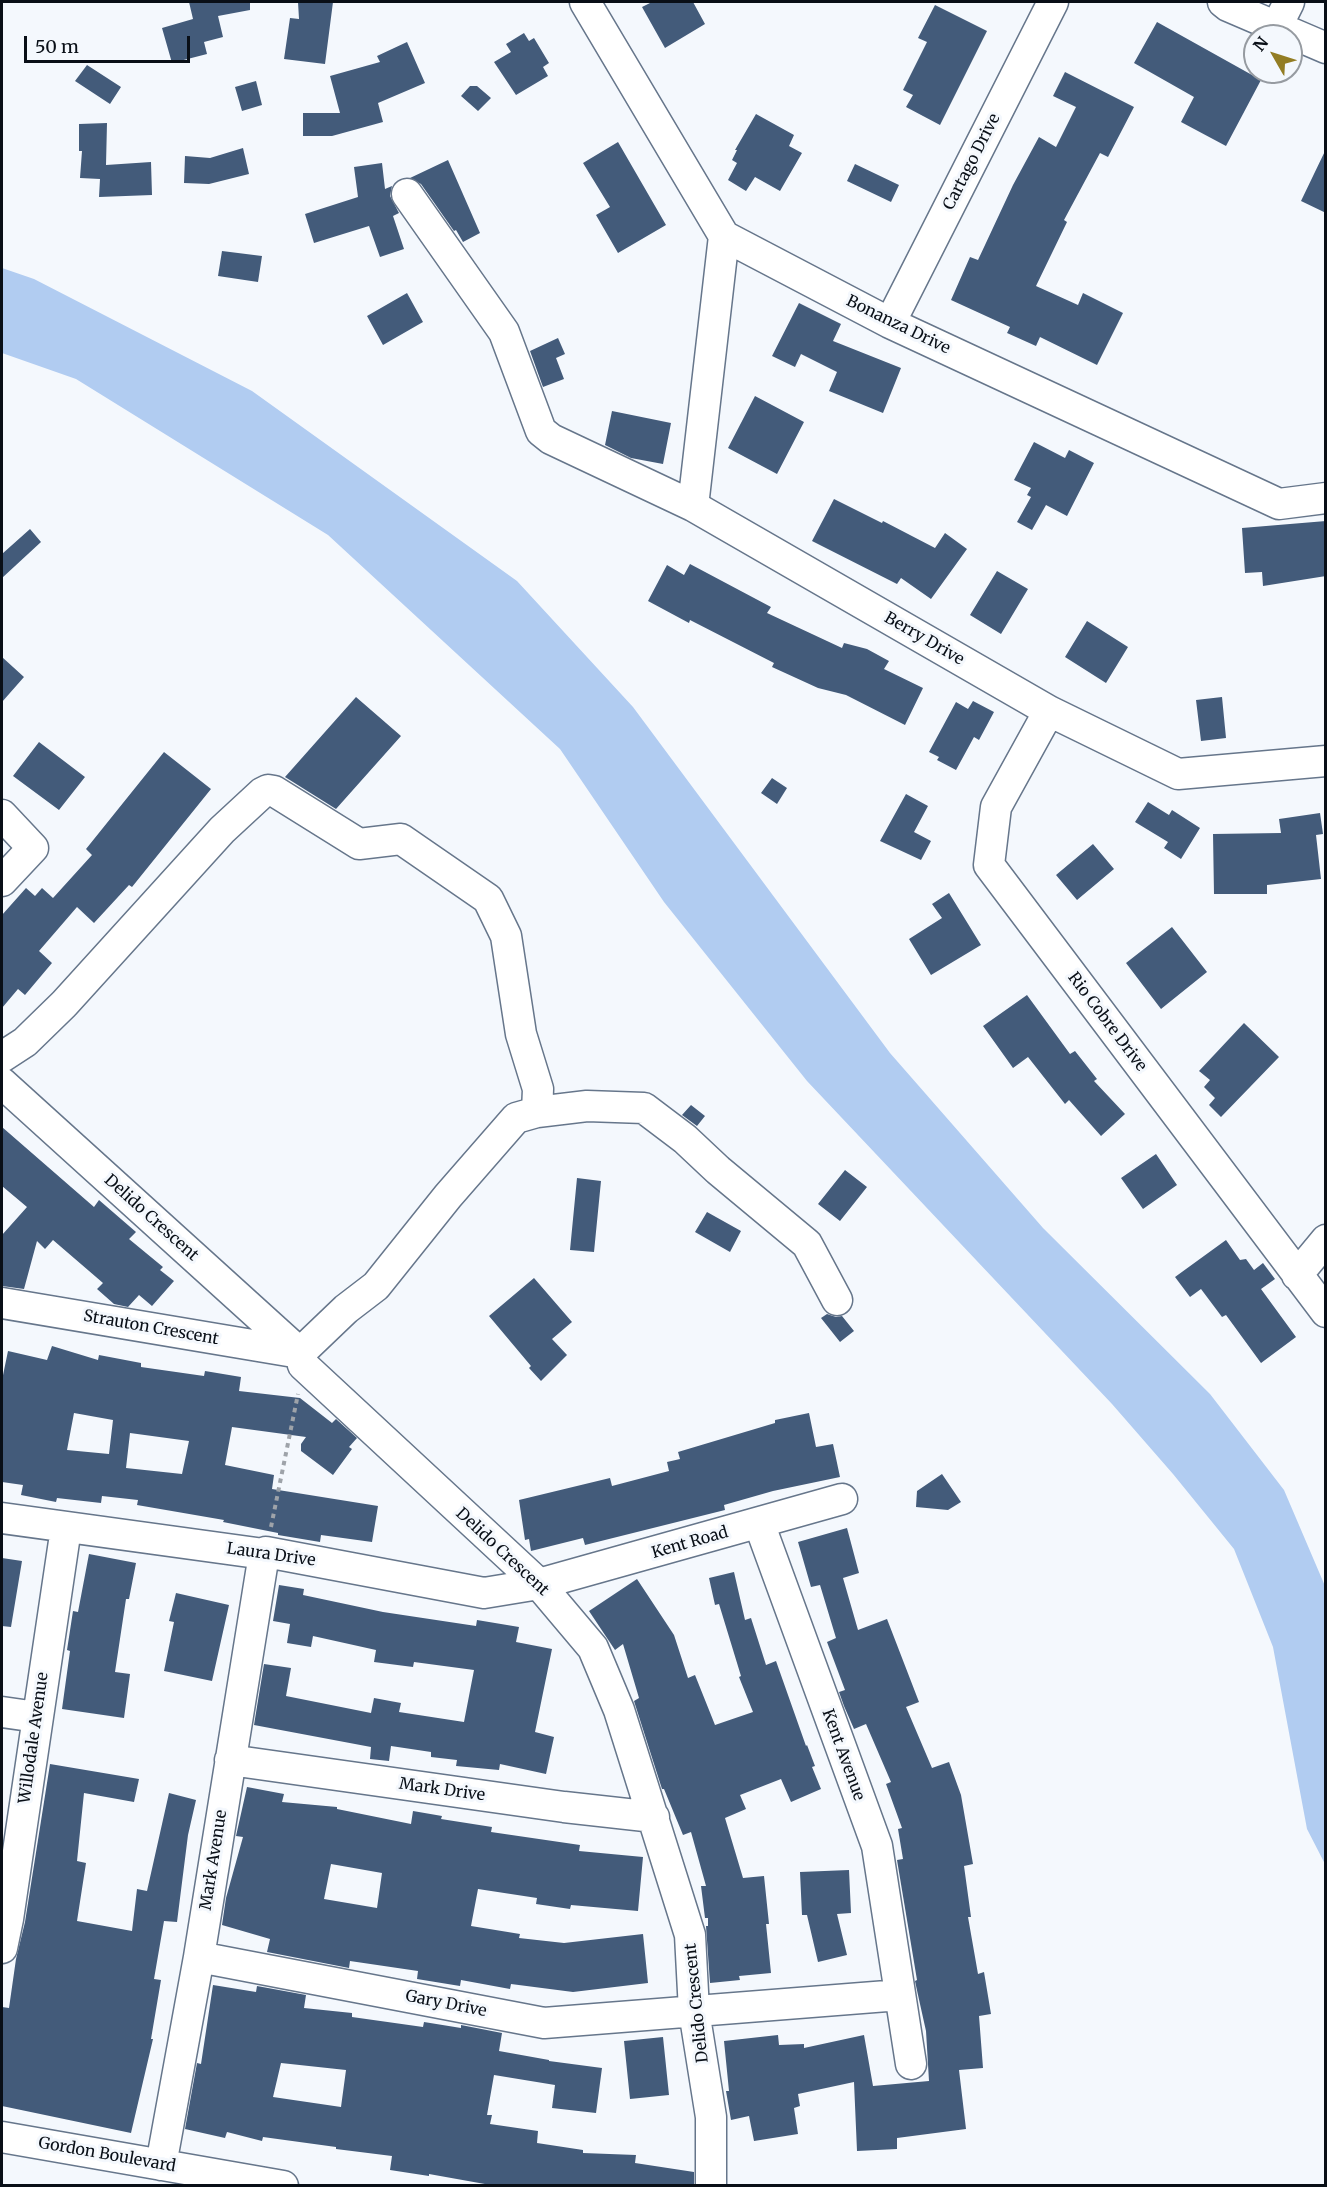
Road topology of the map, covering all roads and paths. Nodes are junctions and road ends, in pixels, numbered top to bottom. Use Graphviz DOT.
graph roads {
  1 [pos="585,2"];
  2 [pos="1053,2"];
  3 [pos="1223,2"];
  4 [pos="1283,14"];
  5 [pos="1326,48"];
  6 [pos="407,194"];
  7 [pos="724,236"];
  8 [pos="890,322"];
  9 [pos="1326,498"];
  10 [pos="693,506"];
  11 [pos="1049,711"];
  12 [pos="1326,761"];
  13 [pos="2,815"];
  14 [pos="2,881"];
  15 [pos="2,1057"];
  16 [pos="2,1083"];
  17 [pos="537,1112"];
  18 [pos="1326,1240"];
  19 [pos="1297,1275"];
  20 [pos="837,1300"];
  21 [pos="2,1303"];
  22 [pos="1326,1312"];
  23 [pos="302,1359"];
  24 [pos="842,1499"];
  25 [pos="2,1518"];
  26 [pos="759,1523"];
  27 [pos="66,1528"];
  28 [pos="265,1553"];
  29 [pos="538,1584"];
  30 [pos="2,1712"];
  31 [pos="37,1717"];
  32 [pos="230,1760"];
  33 [pos="654,1817"];
  34 [pos="5,1918"];
  35 [pos="2,1948"];
  36 [pos="199,1956"];
  37 [pos="900,1995"];
  38 [pos="694,2011"];
  39 [pos="910,2064"];
  40 [pos="2,2137"];
  41 [pos="161,2165"];
  42 [pos="283,2186"];
  43 [pos="711,2186"];
  1 -- 7 [label="street"];
  2 -- 8 [label="street, Cartago Drive"];
  3 -- 4 [label="street"];
  4 -- 5 [label="street"];
  6 -- 10 [label="street, Berry Drive"];
  7 -- 8 [label="street, Bonanza Drive"];
  7 -- 10 [label="street"];
  8 -- 9 [label="street, Bonanza Drive"];
  10 -- 11 [label="street, Berry Drive"];
  11 -- 12 [label="street, Berry Drive"];
  11 -- 19 [label="street, Rio Cobre Drive"];
  13 -- 14 [label="street"];
  15 -- 17 [label="street"];
  16 -- 23 [label="street, Delido Crescent"];
  17 -- 20 [label="street"];
  17 -- 23 [label="street"];
  18 -- 19 [label="street"];
  19 -- 22 [label="street, Rio Cobre Drive"];
  21 -- 23 [label="street, Strauton Crescent"];
  23 -- 28 [label="path"];
  23 -- 29 [label="street, Delido Crescent"];
  24 -- 26 [label="street, Kent Road"];
  25 -- 27 [label="street, Laura Drive"];
  26 -- 29 [label="street, Kent Road"];
  26 -- 37 [label="street, Kent Avenue"];
  27 -- 28 [label="street, Laura Drive"];
  27 -- 31 [label="street, Willodale Avenue"];
  28 -- 29 [label="street, Laura Drive"];
  28 -- 32 [label="street, Mark Avenue"];
  29 -- 33 [label="street, Delido Crescent"];
  30 -- 31 [label="street"];
  31 -- 34 [label="street, Willodale Avenue"];
  32 -- 33 [label="street, Mark Drive"];
  32 -- 36 [label="street, Mark Avenue"];
  33 -- 38 [label="street, Delido Crescent"];
  34 -- 35 [label="street, Willodale Avenue"];
  36 -- 38 [label="street, Gary Drive"];
  36 -- 41 [label="street, Mark Avenue"];
  37 -- 38 [label="street"];
  37 -- 39 [label="street, Kent Avenue"];
  38 -- 43 [label="street, Delido Crescent"];
  40 -- 41 [label="street, Gordon Boulevard"];
  41 -- 42 [label="street, Gordon Boulevard"];
}
